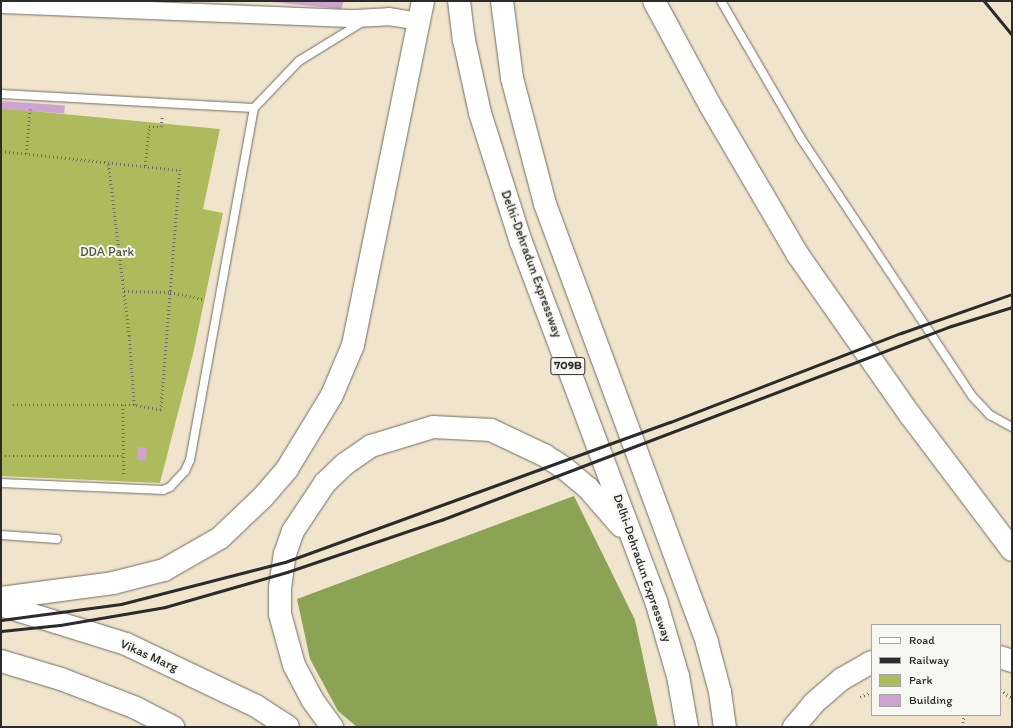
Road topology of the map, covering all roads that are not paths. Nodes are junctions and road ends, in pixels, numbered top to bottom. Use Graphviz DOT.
graph roads {
  1 [pos="459,1"];
  2 [pos="502,1"];
  3 [pos="654,1"];
  4 [pos="721,1"];
  5 [pos="1,4"];
  6 [pos="421,11"];
  7 [pos="370,18"];
  8 [pos="1,94"];
  9 [pos="254,108"];
  10 [pos="1012,427"];
  11 [pos="1,483"];
  12 [pos="1,535"];
  13 [pos="57,539"];
  14 [pos="1012,550"];
  15 [pos="1,598"];
  16 [pos="656,601"];
  17 [pos="1,605"];
  18 [pos="1001,657"];
  19 [pos="1,661"];
  20 [pos="1012,661"];
  21 [pos="871,663"];
  22 [pos="136,708"];
  23 [pos="160,727"];
  24 [pos="173,727"];
  25 [pos="288,727"];
  26 [pos="332,727"];
  27 [pos="687,727"];
  28 [pos="725,727"];
  29 [pos="794,727"];
  1 -- 16 [label="main road, Delhi-Dehradun Expressway / 709B"];
  2 -- 28 [label="main road, 709B"];
  3 -- 14 [label="main road"];
  4 -- 10 [label="lane"];
  5 -- 7 [label="street"];
  6 -- 7 [label="street"];
  6 -- 15 [label="main road"];
  7 -- 9 [label="lane"];
  8 -- 9 [label="lane"];
  9 -- 11 [label="lane"];
  12 -- 13 [label="lane"];
  16 -- 26 [label="main road"];
  16 -- 27 [label="main road, Delhi-Dehradun Expressway / 709B"];
  17 -- 25 [label="main road, Vikas Marg"];
  18 -- 20 [label="main road"];
  19 -- 22 [label="main road"];
  21 -- 29 [label="main road"];
  22 -- 23 [label="main road"];
  22 -- 24 [label="main road"];
}
